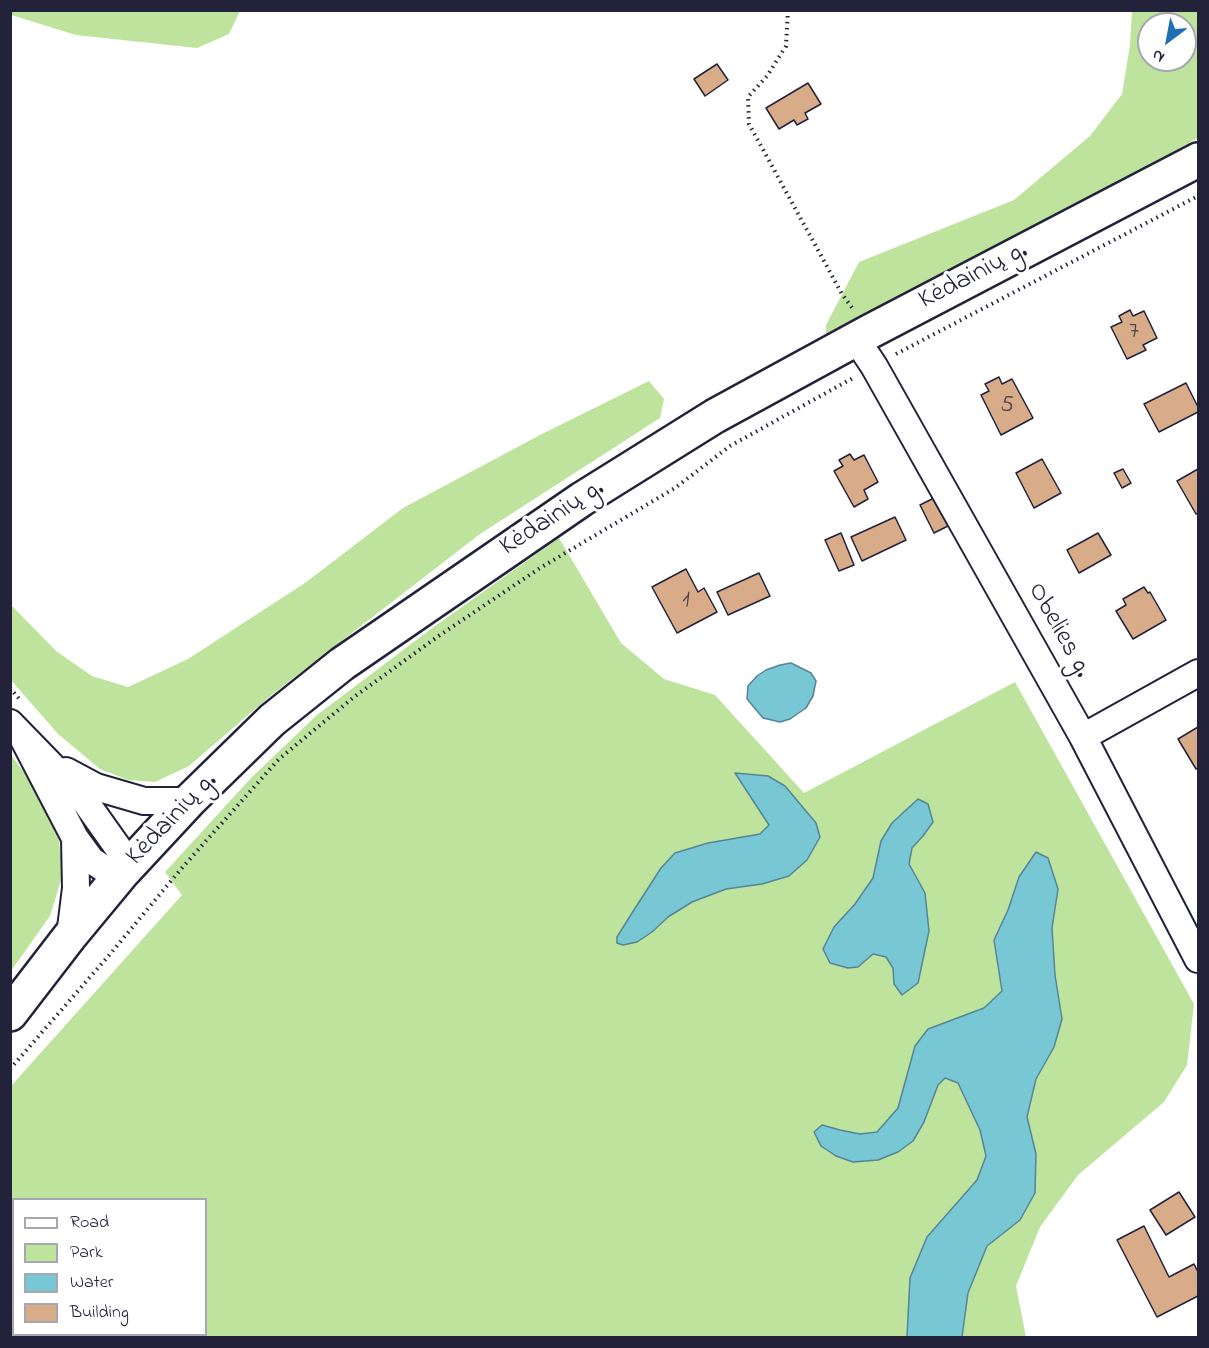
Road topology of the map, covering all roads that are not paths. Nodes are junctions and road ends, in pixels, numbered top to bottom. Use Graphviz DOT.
graph roads {
  1 [pos="1198,160"];
  2 [pos="863,335"];
  3 [pos="1198,673"];
  4 [pos="16,730"];
  5 [pos="1083,736"];
  6 [pos="43,758"];
  7 [pos="189,801"];
  8 [pos="75,838"];
  9 [pos="123,872"];
  10 [pos="70,936"];
  11 [pos="1198,958"];
  12 [pos="10,1014"];
  1 -- 2 [label="main road, Kėdainių g."];
  2 -- 5 [label="street, Obelies g."];
  2 -- 7 [label="main road, Kėdainių g."];
  3 -- 5 [label="street"];
  4 -- 6 [label="street"];
  4 -- 8 [label="street"];
  5 -- 11 [label="street, Obelies g."];
  6 -- 7 [label="street"];
  6 -- 9 [label="street"];
  7 -- 9 [label="main road, Kėdainių g."];
  8 -- 9 [label="street"];
  8 -- 10 [label="street"];
  9 -- 10 [label="main road, Kėdainių g."];
  10 -- 12 [label="main road, Kėdainių g."];
}
